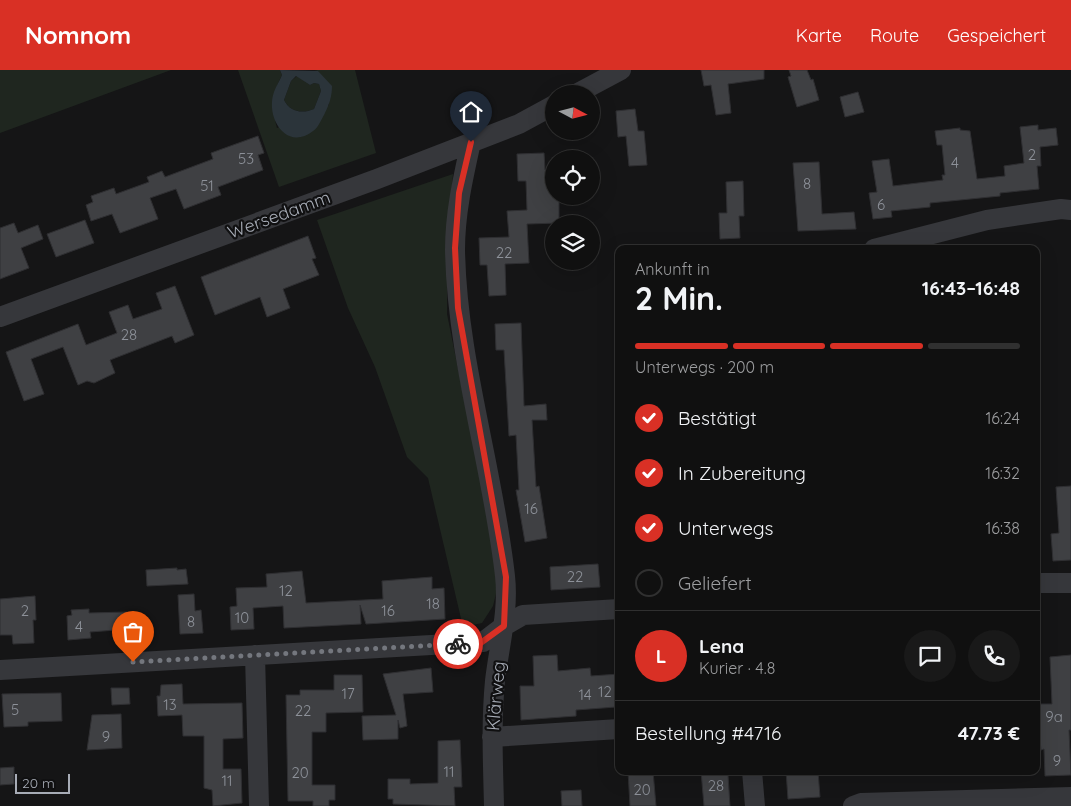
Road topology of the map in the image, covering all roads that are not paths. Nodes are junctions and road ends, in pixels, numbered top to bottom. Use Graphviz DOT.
graph roads {
  1 [pos="621,70"];
  2 [pos="593,85"];
  3 [pos="545,110"];
  4 [pos="471,142"];
  5 [pos="1071,210"];
  6 [pos="890,245"];
  7 [pos="0,317"];
  8 [pos="1040,583"];
  9 [pos="1071,583"];
  10 [pos="615,610"];
  11 [pos="504,626"];
  12 [pos="256,655"];
  13 [pos="0,670"];
  14 [pos="615,729"];
  15 [pos="492,738"];
  16 [pos="752,775"];
  17 [pos="1071,798"];
  18 [pos="259,806"];
  19 [pos="494,806"];
  20 [pos="755,806"];
  21 [pos="854,806"];
  1 -- 2 [label="street"];
  3 -- 4 [label="street, Wersedamm"];
  4 -- 7 [label="street, Wersedamm"];
  4 -- 11 [label="street, Klärweg"];
  5 -- 6 [label="street"];
  8 -- 9 [label="street"];
  10 -- 11 [label="street"];
  11 -- 12 [label="street"];
  11 -- 15 [label="street, Klärweg"];
  12 -- 13 [label="street"];
  12 -- 18 [label="street"];
  14 -- 15 [label="street"];
  15 -- 19 [label="street, Klärweg"];
  16 -- 20 [label="street"];
  17 -- 21 [label="street"];
}
